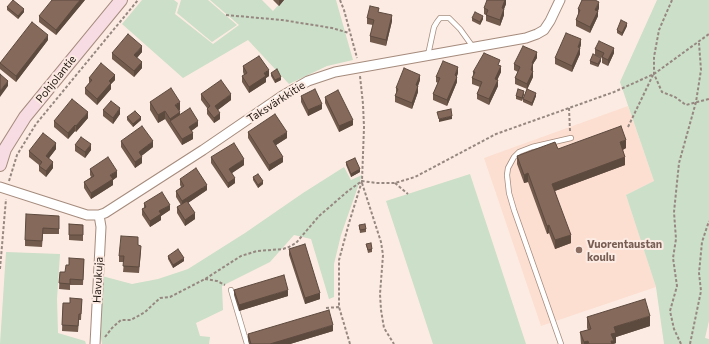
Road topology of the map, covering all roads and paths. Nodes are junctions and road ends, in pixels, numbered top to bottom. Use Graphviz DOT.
graph roads {
  1 [pos="122,0"];
  2 [pos="138,0"];
  3 [pos="340,0"];
  4 [pos="560,0"];
  5 [pos="672,0"];
  6 [pos="226,15"];
  7 [pos="350,33"];
  8 [pos="709,34"];
  9 [pos="699,42"];
  10 [pos="473,47"];
  11 [pos="428,55"];
  12 [pos="359,68"];
  13 [pos="654,74"];
  14 [pos="709,99"];
  15 [pos="696,102"];
  16 [pos="569,108"];
  17 [pos="628,127"];
  18 [pos="571,138"];
  19 [pos="0,165"];
  20 [pos="362,181"];
  21 [pos="395,183"];
  22 [pos="4,188"];
  23 [pos="408,194"];
  24 [pos="99,215"];
  25 [pos="709,221"];
  26 [pos="0,269"];
  27 [pos="205,279"];
  28 [pos="231,290"];
  29 [pos="339,307"];
  30 [pos="326,308"];
  31 [pos="95,343"];
  32 [pos="247,344"];
  33 [pos="350,344"];
  34 [pos="394,344"];
  35 [pos="561,344"];
  36 [pos="681,344"];
  37 [pos="690,344"];
  1 -- 19 [label="main road, Pohjolantie"];
  2 -- 22 [label="path"];
  3 -- 7 [label="path"];
  4 -- 10 [label="street, Taksvärkkitie"];
  5 -- 13 [label="path"];
  6 -- 7 [label="path"];
  7 -- 12 [label="path"];
  8 -- 9 [label="path"];
  9 -- 13 [label="path"];
  9 -- 15 [label="path"];
  10 -- 11 [label="street, Taksvärkkitie"];
  10 -- 11 [label="lane"];
  11 -- 12 [label="street, Taksvärkkitie"];
  12 -- 20 [label="path"];
  12 -- 24 [label="street, Taksvärkkitie"];
  13 -- 15 [label="path"];
  13 -- 16 [label="path"];
  13 -- 17 [label="path"];
  14 -- 15 [label="path"];
  15 -- 36 [label="path"];
  16 -- 18 [label="path"];
  16 -- 21 [label="path"];
  18 -- 35 [label="lane"];
  20 -- 21 [label="path"];
  20 -- 27 [label="path"];
  20 -- 29 [label="path"];
  20 -- 34 [label="path"];
  21 -- 23 [label="path"];
  22 -- 24 [label="street"];
  22 -- 26 [label="path"];
  24 -- 31 [label="street, Havukuja"];
  25 -- 37 [label="path"];
  27 -- 28 [label="path"];
  27 -- 31 [label="path"];
  28 -- 32 [label="lane"];
  29 -- 30 [label="path"];
  29 -- 33 [label="path"];
}
